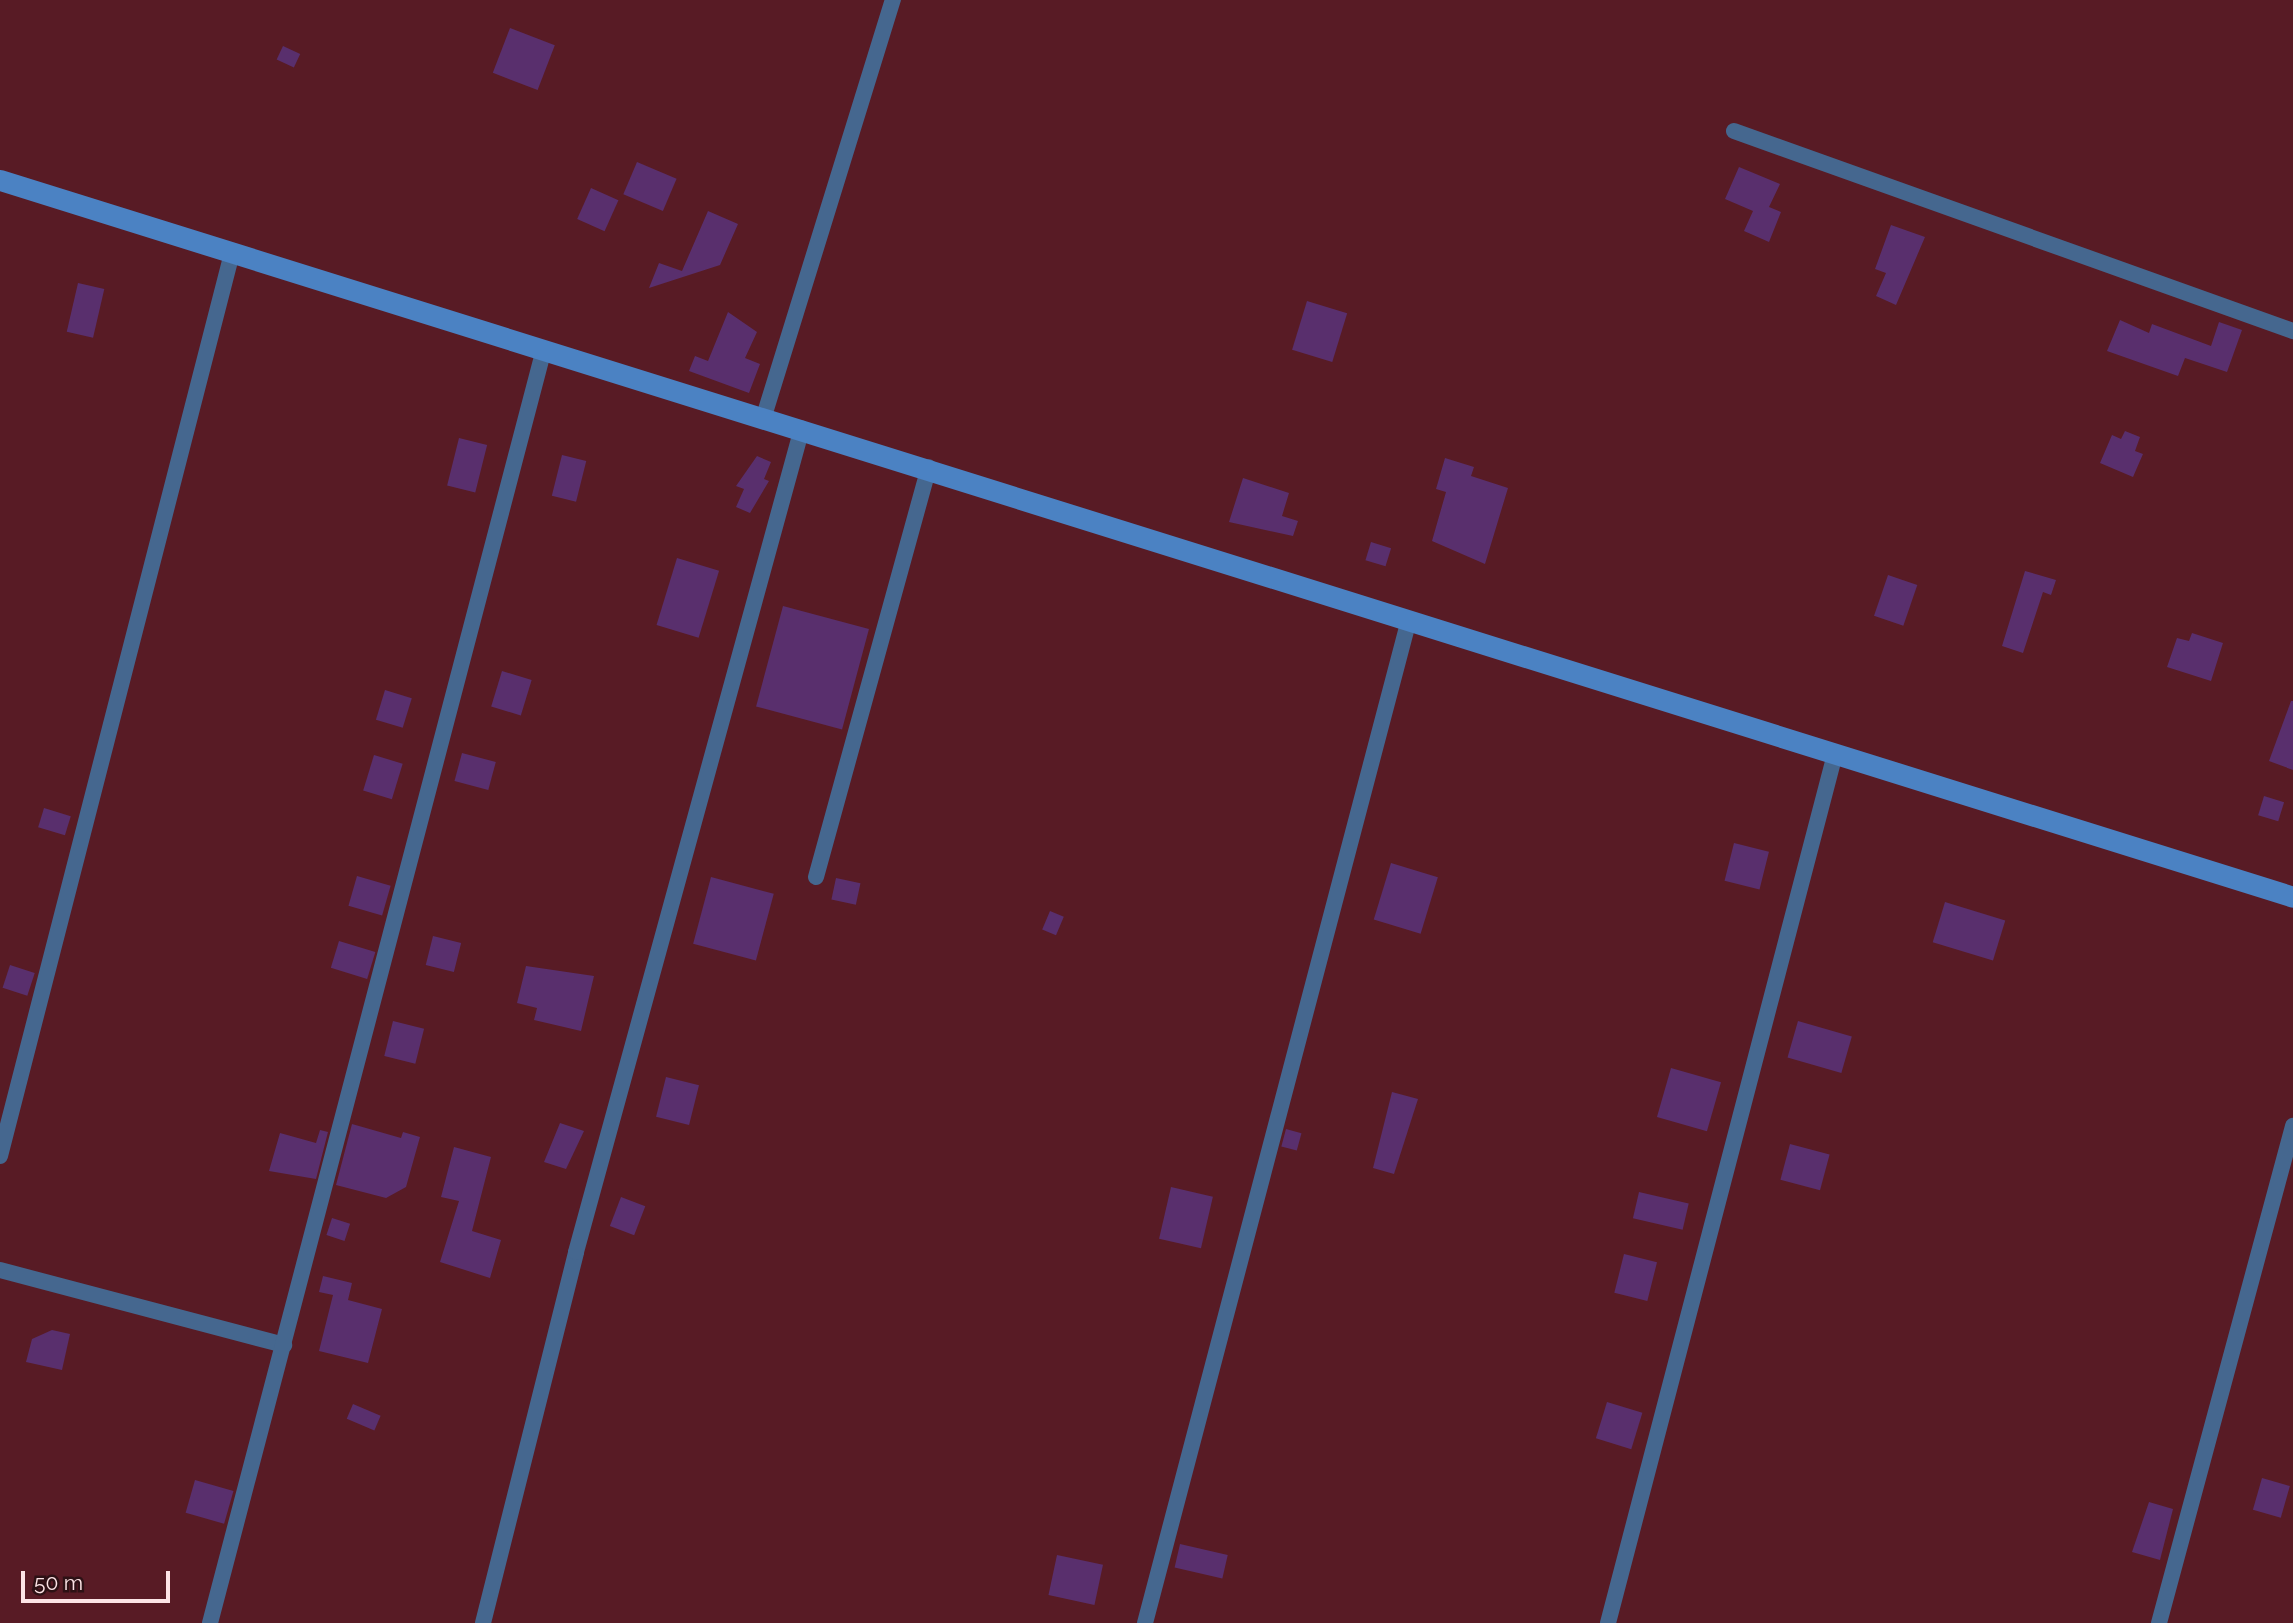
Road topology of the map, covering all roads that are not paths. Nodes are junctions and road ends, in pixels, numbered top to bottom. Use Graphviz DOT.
graph roads {
  1 [pos="893,0"];
  2 [pos="1734,131"];
  3 [pos="0,180"];
  4 [pos="232,253"];
  5 [pos="2293,331"];
  6 [pos="544,349"];
  7 [pos="764,416"];
  8 [pos="802,428"];
  9 [pos="929,467"];
  10 [pos="1408,624"];
  11 [pos="1835,754"];
  12 [pos="816,877"];
  13 [pos="2293,897"];
  14 [pos="2293,1126"];
  15 [pos="0,1156"];
  16 [pos="0,1270"];
  17 [pos="284,1345"];
  18 [pos="210,1623"];
  19 [pos="483,1623"];
  20 [pos="1145,1623"];
  21 [pos="1608,1623"];
  22 [pos="2160,1623"];
  1 -- 7 [label="street"];
  2 -- 5 [label="street"];
  3 -- 4 [label="street"];
  4 -- 6 [label="street"];
  4 -- 15 [label="street"];
  6 -- 7 [label="street"];
  6 -- 17 [label="street"];
  7 -- 8 [label="street"];
  8 -- 9 [label="street"];
  8 -- 19 [label="street"];
  9 -- 10 [label="street"];
  9 -- 12 [label="street"];
  10 -- 11 [label="street"];
  10 -- 20 [label="street"];
  11 -- 13 [label="street"];
  11 -- 21 [label="street"];
  14 -- 22 [label="street"];
  16 -- 17 [label="street"];
  17 -- 18 [label="street"];
}
